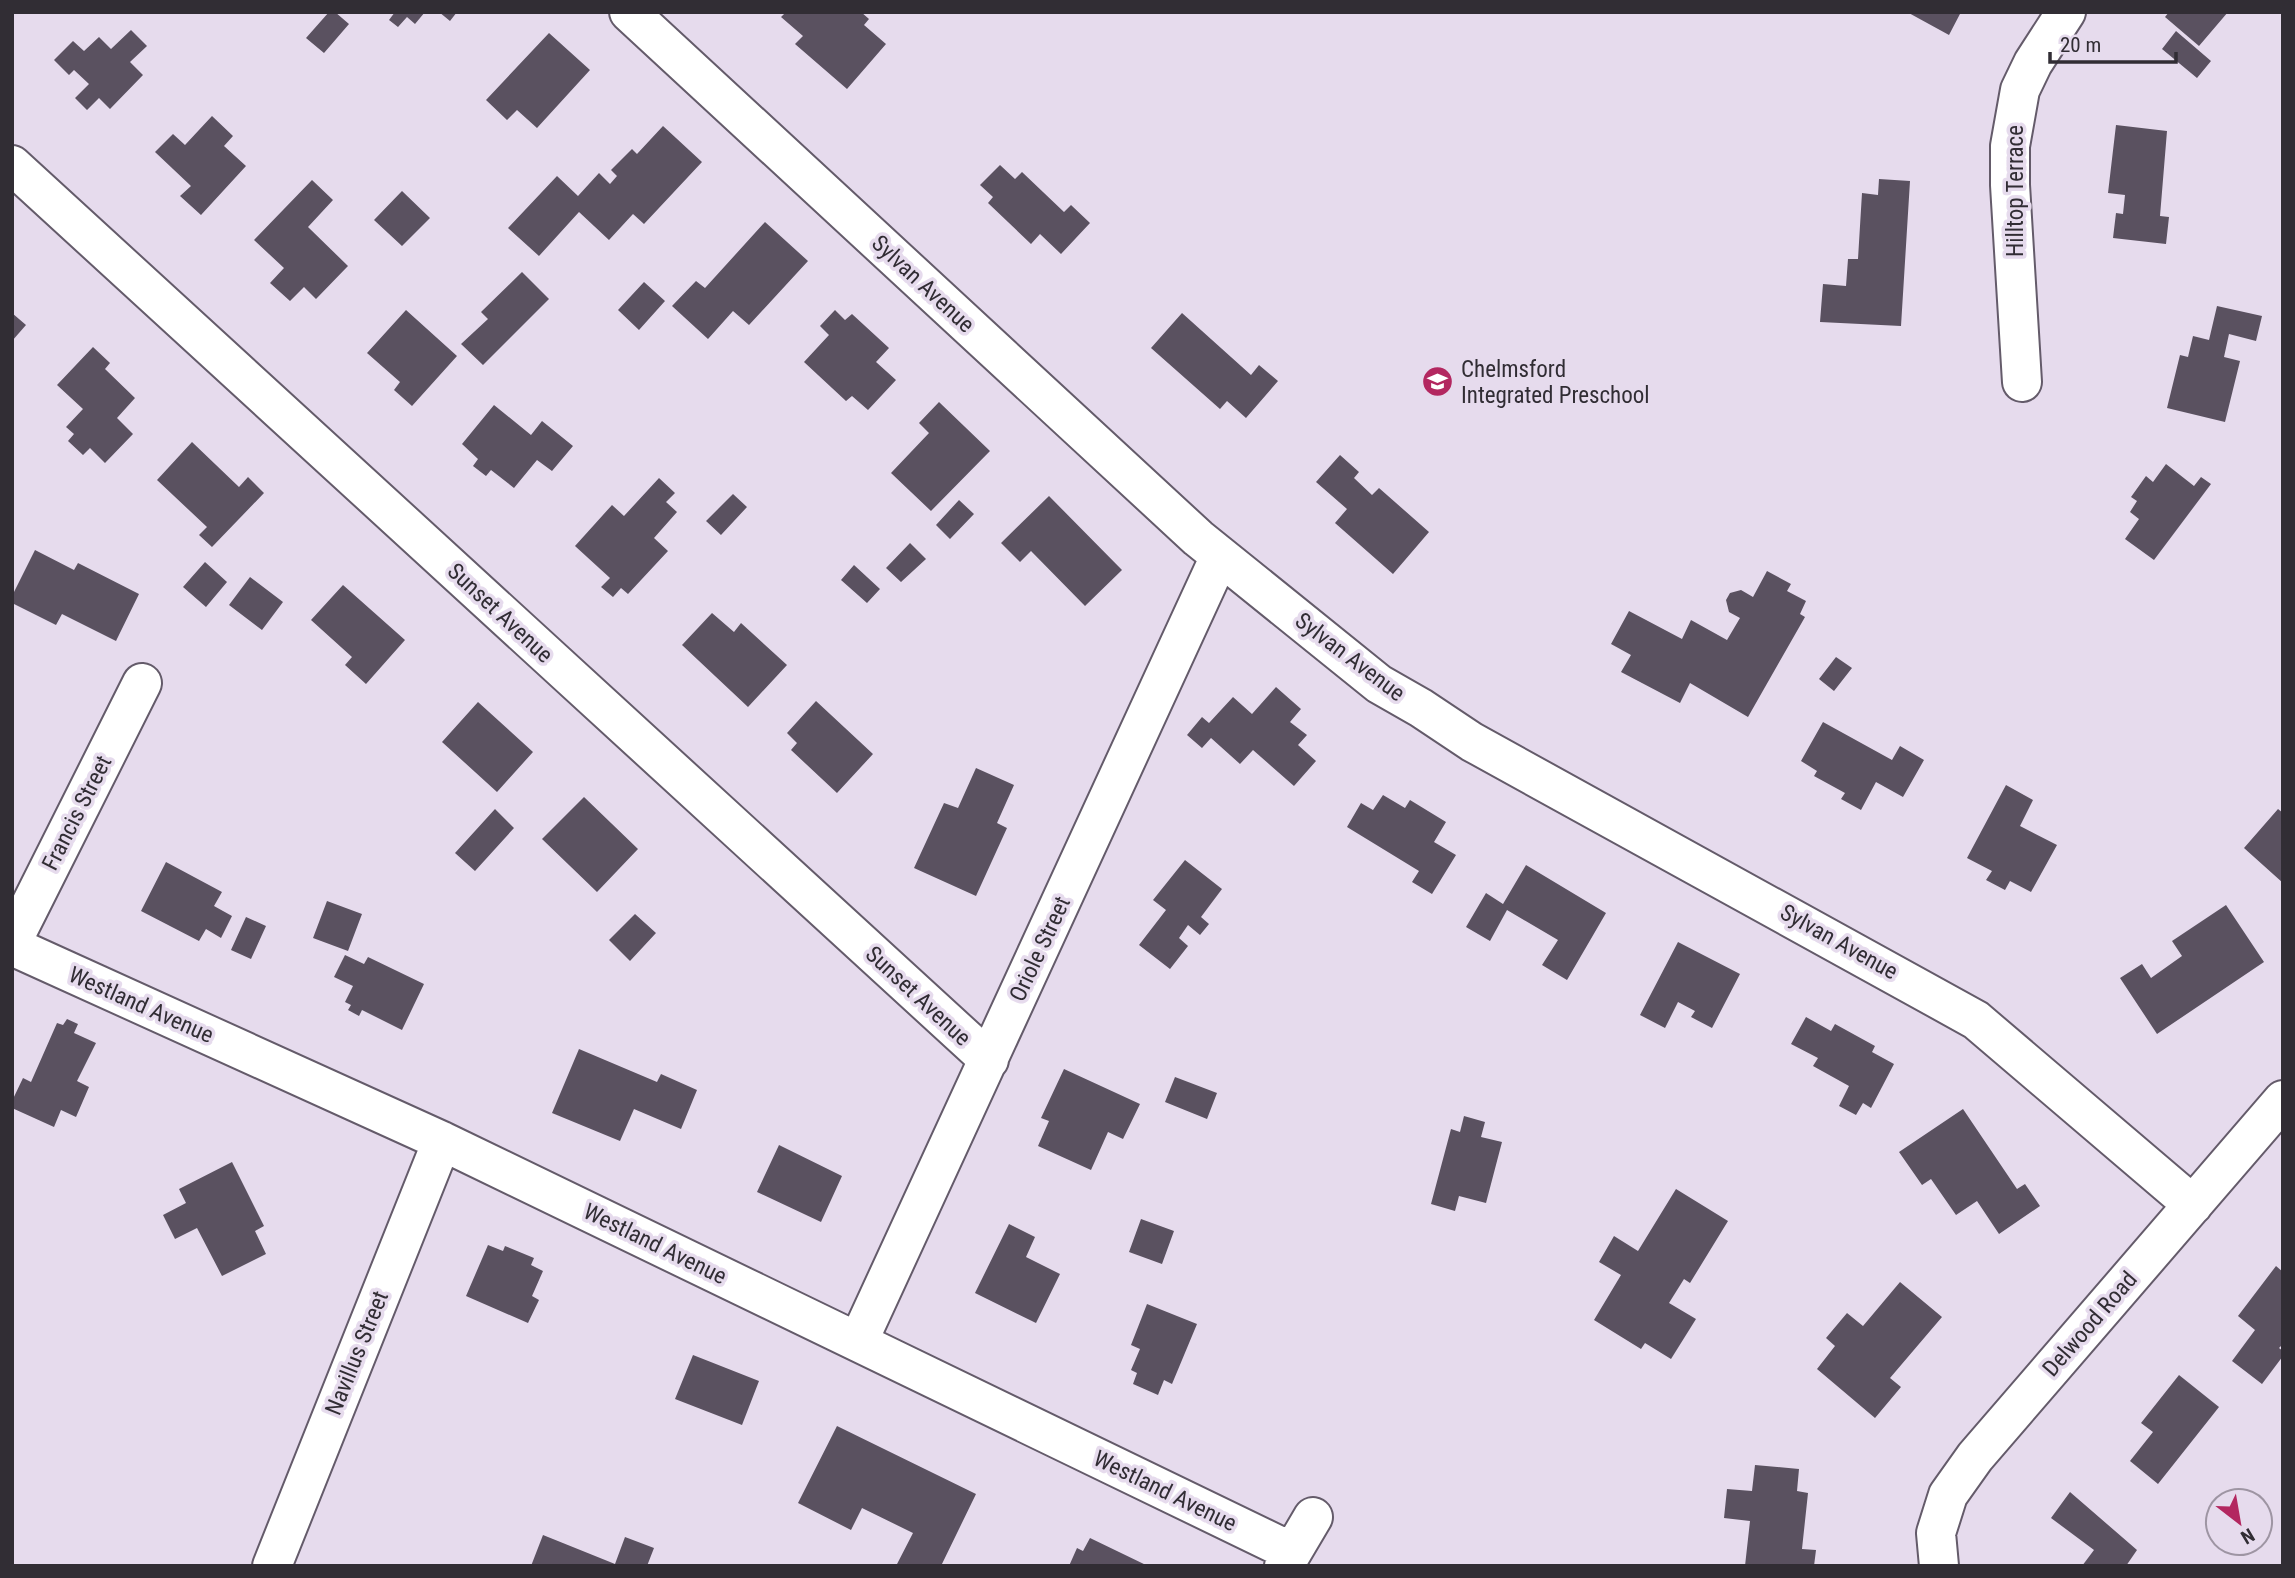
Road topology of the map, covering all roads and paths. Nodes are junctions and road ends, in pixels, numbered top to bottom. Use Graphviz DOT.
graph roads {
  1 [pos="629,12"];
  2 [pos="2066,12"];
  3 [pos="12,165"];
  4 [pos="2022,382"];
  5 [pos="1220,556"];
  6 [pos="142,683"];
  7 [pos="12,944"];
  8 [pos="989,1060"];
  9 [pos="2283,1100"];
  10 [pos="442,1141"];
  11 [pos="2193,1205"];
  12 [pos="858,1342"];
  13 [pos="1313,1517"];
  14 [pos="1288,1559"];
  15 [pos="272,1566"];
  16 [pos="1939,1566"];
  1 -- 5 [label="street, Sylvan Avenue"];
  2 -- 4 [label="street, Hilltop Terrace"];
  3 -- 8 [label="street, Sunset Avenue"];
  5 -- 8 [label="street, Oriole Street"];
  5 -- 11 [label="street, Sylvan Avenue"];
  6 -- 7 [label="street, Francis Street"];
  7 -- 10 [label="street, Westland Avenue"];
  8 -- 12 [label="street, Oriole Street"];
  9 -- 11 [label="street, Delwood Road"];
  10 -- 12 [label="street, Westland Avenue"];
  10 -- 15 [label="street, Navillus Street"];
  11 -- 16 [label="street, Delwood Road"];
  12 -- 14 [label="street, Westland Avenue"];
  13 -- 14 [label="street"];
}
